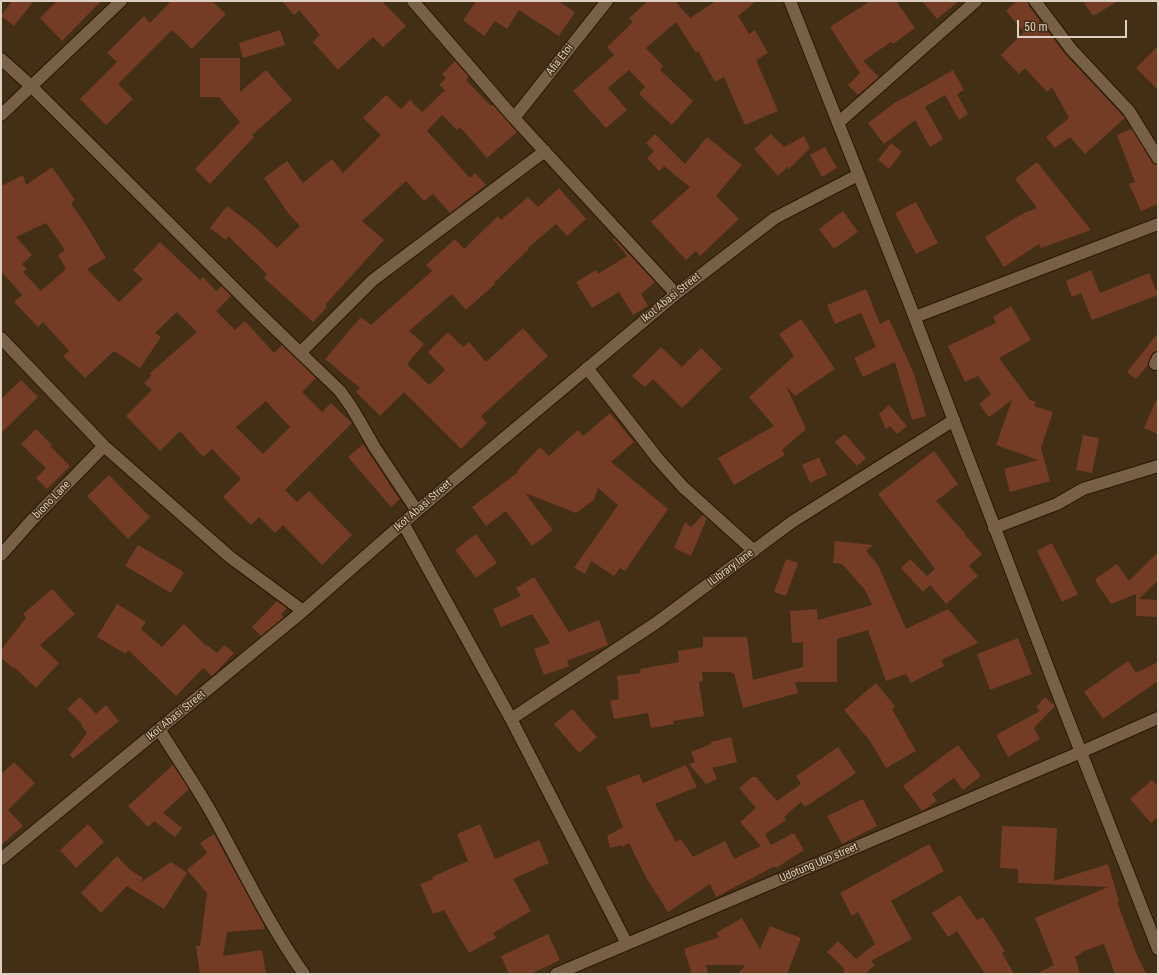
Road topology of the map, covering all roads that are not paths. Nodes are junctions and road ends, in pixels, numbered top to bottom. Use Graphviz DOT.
graph roads {
  1 [pos="121,1"];
  2 [pos="413,1"];
  3 [pos="607,1"];
  4 [pos="790,1"];
  5 [pos="976,1"];
  6 [pos="1035,1"];
  7 [pos="1,59"];
  8 [pos="31,86"];
  9 [pos="1,115"];
  10 [pos="514,118"];
  11 [pos="838,123"];
  12 [pos="545,151"];
  13 [pos="1158,158"];
  14 [pos="858,175"];
  15 [pos="1158,224"];
  16 [pos="676,294"];
  17 [pos="915,317"];
  18 [pos="1,338"];
  19 [pos="300,353"];
  20 [pos="588,368"];
  21 [pos="954,420"];
  22 [pos="104,446"];
  23 [pos="1158,466"];
  24 [pos="417,511"];
  25 [pos="403,523"];
  26 [pos="994,528"];
  27 [pos="754,551"];
  28 [pos="1,555"];
  29 [pos="303,611"];
  30 [pos="1158,718"];
  31 [pos="511,719"];
  32 [pos="159,729"];
  33 [pos="1081,752"];
  34 [pos="1,859"];
  35 [pos="627,944"];
  36 [pos="1158,949"];
  37 [pos="304,974"];
  38 [pos="556,974"];
  1 -- 8 [label="street"];
  2 -- 10 [label="street"];
  3 -- 10 [label="street, Afia Etoi"];
  4 -- 11 [label="street"];
  5 -- 11 [label="street"];
  6 -- 13 [label="street"];
  7 -- 8 [label="street"];
  8 -- 9 [label="street"];
  8 -- 19 [label="street"];
  10 -- 12 [label="street"];
  11 -- 14 [label="street"];
  12 -- 16 [label="street"];
  12 -- 19 [label="street"];
  14 -- 16 [label="street, Ikot Abasi Street"];
  14 -- 17 [label="street"];
  15 -- 17 [label="street"];
  16 -- 20 [label="street, Ikot Abasi Street"];
  17 -- 21 [label="street"];
  18 -- 22 [label="street"];
  19 -- 24 [label="street"];
  20 -- 24 [label="street, Ikot Abasi Street"];
  20 -- 27 [label="street"];
  21 -- 26 [label="street"];
  21 -- 27 [label="street, lLibrary lane"];
  22 -- 28 [label="street, biono Lane"];
  22 -- 29 [label="street"];
  23 -- 26 [label="street"];
  24 -- 25 [label="street, Ikot Abasi Street"];
  25 -- 29 [label="street, Ikot Abasi Street"];
  25 -- 31 [label="street"];
  26 -- 33 [label="street"];
  27 -- 31 [label="street, lLibrary lane"];
  29 -- 32 [label="street, Ikot Abasi Street"];
  30 -- 33 [label="street, Udotung Ubo street"];
  31 -- 35 [label="street"];
  32 -- 34 [label="street, Ikot Abasi Street"];
  32 -- 37 [label="street"];
  33 -- 35 [label="street, Udotung Ubo street"];
  33 -- 36 [label="street"];
  35 -- 38 [label="street, Udotung Ubo street"];
}
